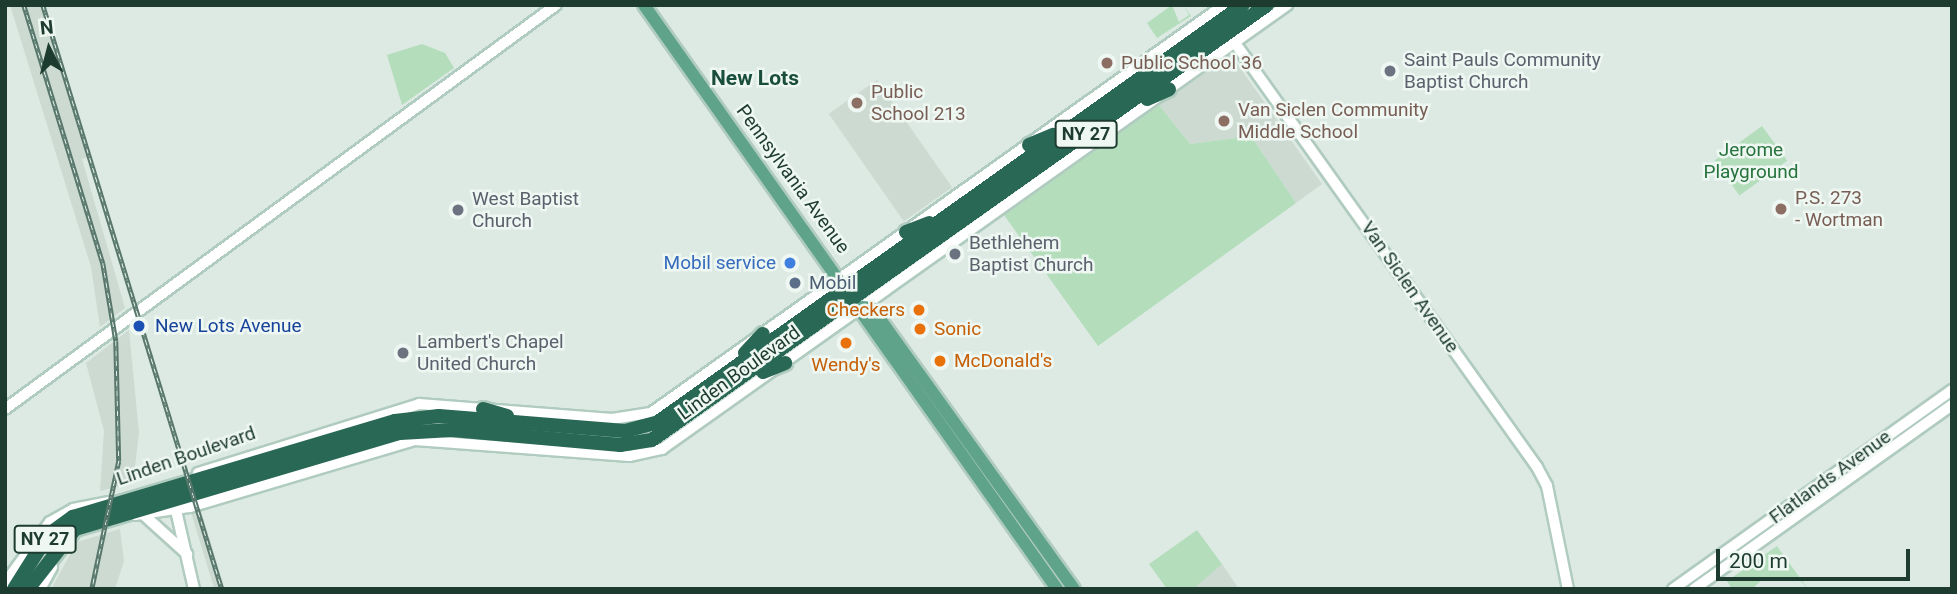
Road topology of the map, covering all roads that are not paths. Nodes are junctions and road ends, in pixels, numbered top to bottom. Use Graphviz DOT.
graph roads {
  1 [pos="556,5"];
  2 [pos="644,5"];
  3 [pos="1224,5"];
  4 [pos="1243,5"];
  5 [pos="1266,5"];
  6 [pos="1287,5"];
  7 [pos="1220,23"];
  8 [pos="1146,61"];
  9 [pos="1169,89"];
  10 [pos="1115,105"];
  11 [pos="1074,127"];
  12 [pos="1028,145"];
  13 [pos="1065,150"];
  14 [pos="1033,186"];
  15 [pos="947,217"];
  16 [pos="906,232"];
  17 [pos="852,293"];
  18 [pos="763,334"];
  19 [pos="785,363"];
  20 [pos="731,379"];
  21 [pos="1952,390"];
  22 [pos="1952,405"];
  23 [pos="5,409"];
  24 [pos="483,409"];
  25 [pos="531,424"];
  26 [pos="173,500"];
  27 [pos="113,501"];
  28 [pos="122,515"];
  29 [pos="142,516"];
  30 [pos="90,524"];
  31 [pos="188,555"];
  32 [pos="5,583"];
  33 [pos="14,589"];
  34 [pos="28,589"];
  35 [pos="40,589"];
  36 [pos="194,589"];
  37 [pos="1057,589"];
  38 [pos="1074,589"];
  39 [pos="1567,589"];
  40 [pos="1673,589"];
  41 [pos="1694,589"];
  1 -- 23 [label="street"];
  2 -- 17 [label="main road, Pennsylvania Avenue"];
  3 -- 7 [label="street, Linden Boulevard"];
  4 -- 7 [label="highway, Linden Boulevard / NY 27"];
  5 -- 7 [label="highway, Linden Boulevard / NY 27"];
  6 -- 7 [label="street, Linden Boulevard"];
  7 -- 8 [label="street, Linden Boulevard"];
  7 -- 9 [label="street, Linden Boulevard"];
  7 -- 10 [label="highway, Linden Boulevard / NY 27"];
  7 -- 39 [label="street, Van Siclen Avenue"];
  8 -- 10 [label="highway"];
  8 -- 12 [label="street, Linden Boulevard"];
  9 -- 10 [label="highway"];
  9 -- 14 [label="street, Linden Boulevard"];
  10 -- 11 [label="highway, Linden Boulevard / NY 27"];
  10 -- 13 [label="highway, Linden Boulevard / NY 27"];
  11 -- 12 [label="highway"];
  11 -- 15 [label="highway, Linden Boulevard / NY 27"];
  12 -- 16 [label="street, Linden Boulevard"];
  13 -- 14 [label="highway"];
  13 -- 17 [label="highway, Linden Boulevard / NY 27"];
  14 -- 17 [label="street, Linden Boulevard"];
  15 -- 16 [label="highway"];
  15 -- 17 [label="highway, Linden Boulevard / NY 27"];
  16 -- 17 [label="street, Linden Boulevard"];
  17 -- 18 [label="street, Linden Boulevard"];
  17 -- 19 [label="street, Linden Boulevard"];
  17 -- 20 [label="highway, Linden Boulevard / NY 27"];
  17 -- 37 [label="main road, Pennsylvania Avenue"];
  17 -- 38 [label="main road, Pennsylvania Avenue"];
  18 -- 20 [label="highway"];
  18 -- 24 [label="street, Linden Boulevard"];
  19 -- 20 [label="highway"];
  19 -- 26 [label="street, Linden Boulevard"];
  20 -- 25 [label="highway, Linden Boulevard / NY 27"];
  20 -- 26 [label="highway, Linden Boulevard / NY 27"];
  21 -- 40 [label="street, Flatlands Avenue"];
  22 -- 41 [label="street, Flatlands Avenue"];
  24 -- 25 [label="highway"];
  24 -- 27 [label="street, Linden Boulevard"];
  25 -- 26 [label="highway, Linden Boulevard / NY 27"];
  26 -- 27 [label="highway, Linden Boulevard / NY 27"];
  26 -- 28 [label="highway, Linden Boulevard / NY 27"];
  26 -- 29 [label="street, Linden Boulevard"];
  26 -- 31 [label="street"];
  27 -- 32 [label="street, Linden Boulevard"];
  27 -- 33 [label="highway, Linden Boulevard / NY 27"];
  28 -- 29 [label="street, Linden Boulevard"];
  28 -- 30 [label="highway, Linden Boulevard / NY 27"];
  29 -- 31 [label="street"];
  30 -- 34 [label="highway, Linden Boulevard / NY 27"];
  30 -- 35 [label="street"];
  31 -- 36 [label="street"];
}
